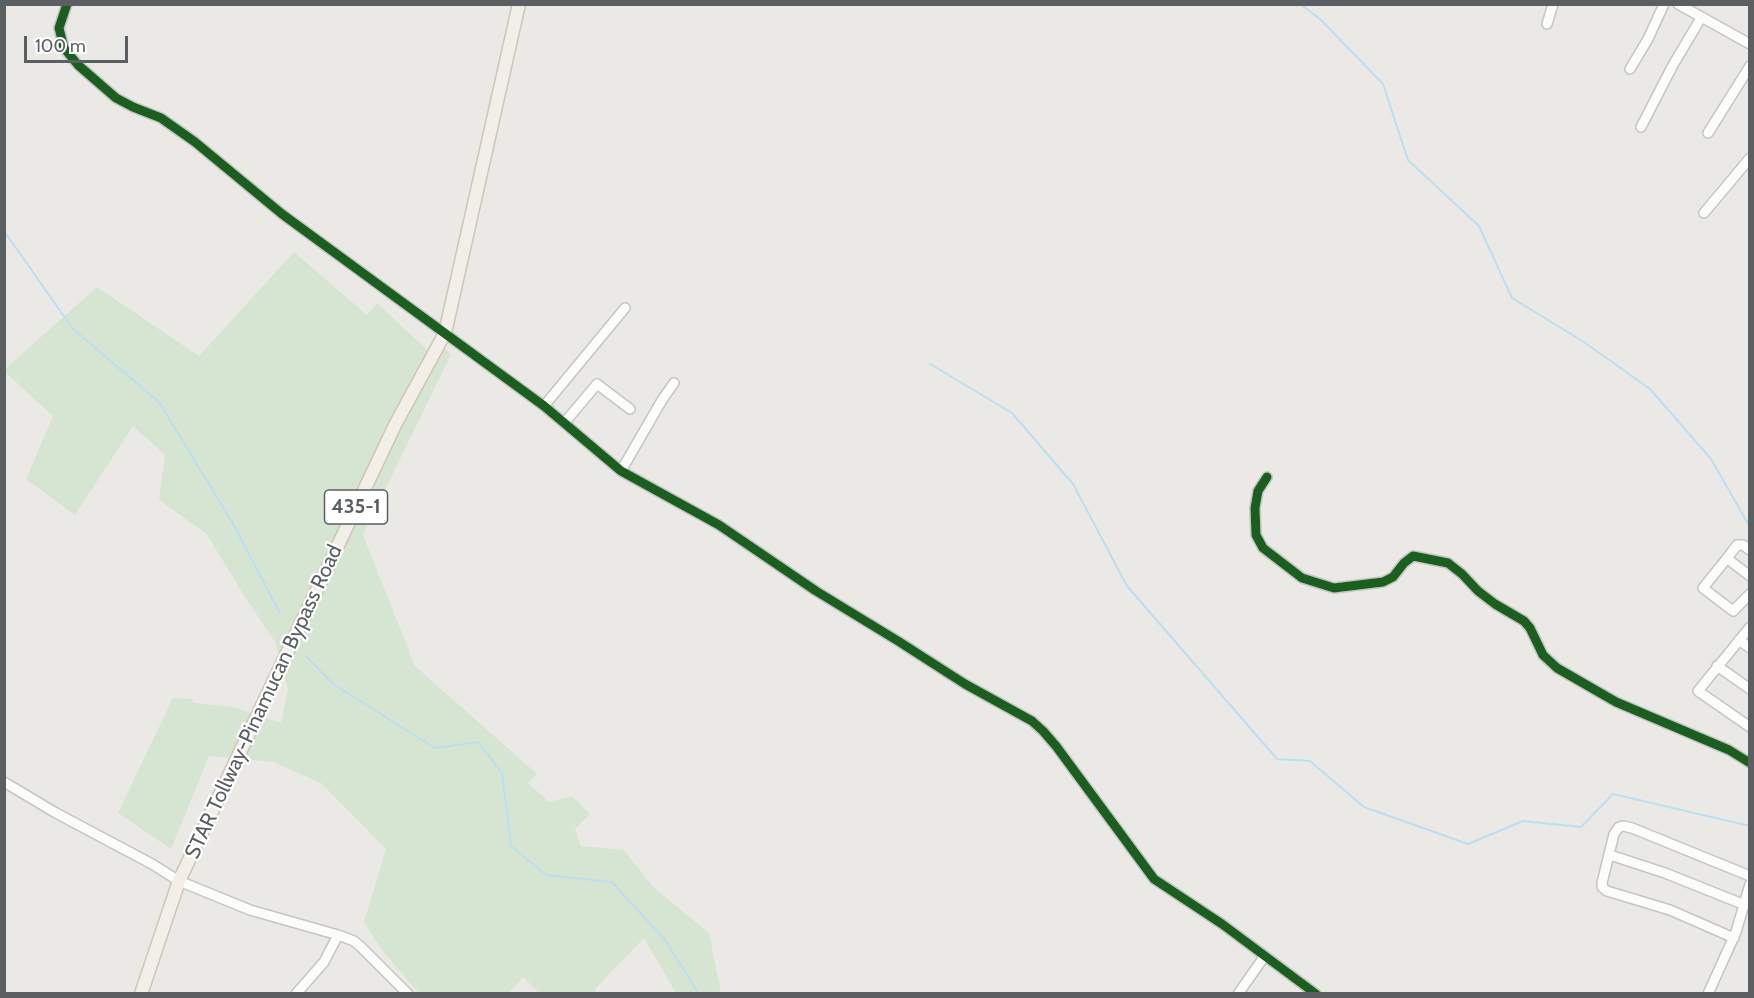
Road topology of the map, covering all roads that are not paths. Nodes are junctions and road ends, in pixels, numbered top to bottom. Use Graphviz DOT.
graph roads {
  1 [pos="67,4"];
  2 [pos="519,4"];
  3 [pos="1553,4"];
  4 [pos="1664,4"];
  5 [pos="1678,4"];
  6 [pos="1701,18"];
  7 [pos="1547,24"];
  8 [pos="1749,44"];
  9 [pos="1749,66"];
  10 [pos="1630,69"];
  11 [pos="1641,127"];
  12 [pos="1708,133"];
  13 [pos="1749,158"];
  14 [pos="1704,213"];
  15 [pos="625,308"];
  16 [pos="445,333"];
  17 [pos="674,382"];
  18 [pos="544,406"];
  19 [pos="630,408"];
  20 [pos="565,422"];
  21 [pos="621,471"];
  22 [pos="1267,477"];
  23 [pos="1749,550"];
  24 [pos="1728,557"];
  25 [pos="1749,576"];
  26 [pos="1749,594"];
  27 [pos="1749,627"];
  28 [pos="1739,640"];
  29 [pos="1749,648"];
  30 [pos="1717,666"];
  31 [pos="1749,688"];
  32 [pos="1749,727"];
  33 [pos="1749,763"];
  34 [pos="4,782"];
  35 [pos="1610,855"];
  36 [pos="1749,876"];
  37 [pos="179,881"];
  38 [pos="1749,884"];
  39 [pos="1745,905"];
  40 [pos="1745,924"];
  41 [pos="338,935"];
  42 [pos="1734,938"];
  43 [pos="1264,957"];
  44 [pos="141,993"];
  45 [pos="296,993"];
  46 [pos="408,993"];
  47 [pos="1238,993"];
  48 [pos="1317,993"];
  49 [pos="1707,993"];
  1 -- 16 [label="street"];
  2 -- 16 [label="main road, STAR Tollway-Pinamucan Bypass Road / 435-1"];
  3 -- 7 [label="street"];
  4 -- 10 [label="street"];
  5 -- 6 [label="street"];
  6 -- 8 [label="street"];
  6 -- 11 [label="street"];
  9 -- 12 [label="street"];
  13 -- 14 [label="street"];
  15 -- 18 [label="street"];
  16 -- 18 [label="street"];
  16 -- 37 [label="main road, STAR Tollway-Pinamucan Bypass Road / 435-1"];
  17 -- 21 [label="street"];
  18 -- 20 [label="street"];
  19 -- 20 [label="street"];
  20 -- 21 [label="street"];
  21 -- 43 [label="street"];
  22 -- 33 [label="street"];
  23 -- 24 [label="street"];
  24 -- 25 [label="street"];
  24 -- 26 [label="street"];
  27 -- 28 [label="street"];
  28 -- 29 [label="street"];
  28 -- 30 [label="street"];
  30 -- 31 [label="street"];
  30 -- 32 [label="street"];
  34 -- 37 [label="street"];
  35 -- 36 [label="street"];
  35 -- 39 [label="street"];
  35 -- 42 [label="street"];
  37 -- 41 [label="street"];
  37 -- 44 [label="main road, STAR Tollway-Pinamucan Bypass Road / 435-1"];
  38 -- 39 [label="street"];
  39 -- 40 [label="street"];
  40 -- 42 [label="street"];
  41 -- 45 [label="street"];
  41 -- 46 [label="street"];
  42 -- 49 [label="street"];
  43 -- 47 [label="street"];
  43 -- 48 [label="street"];
}
